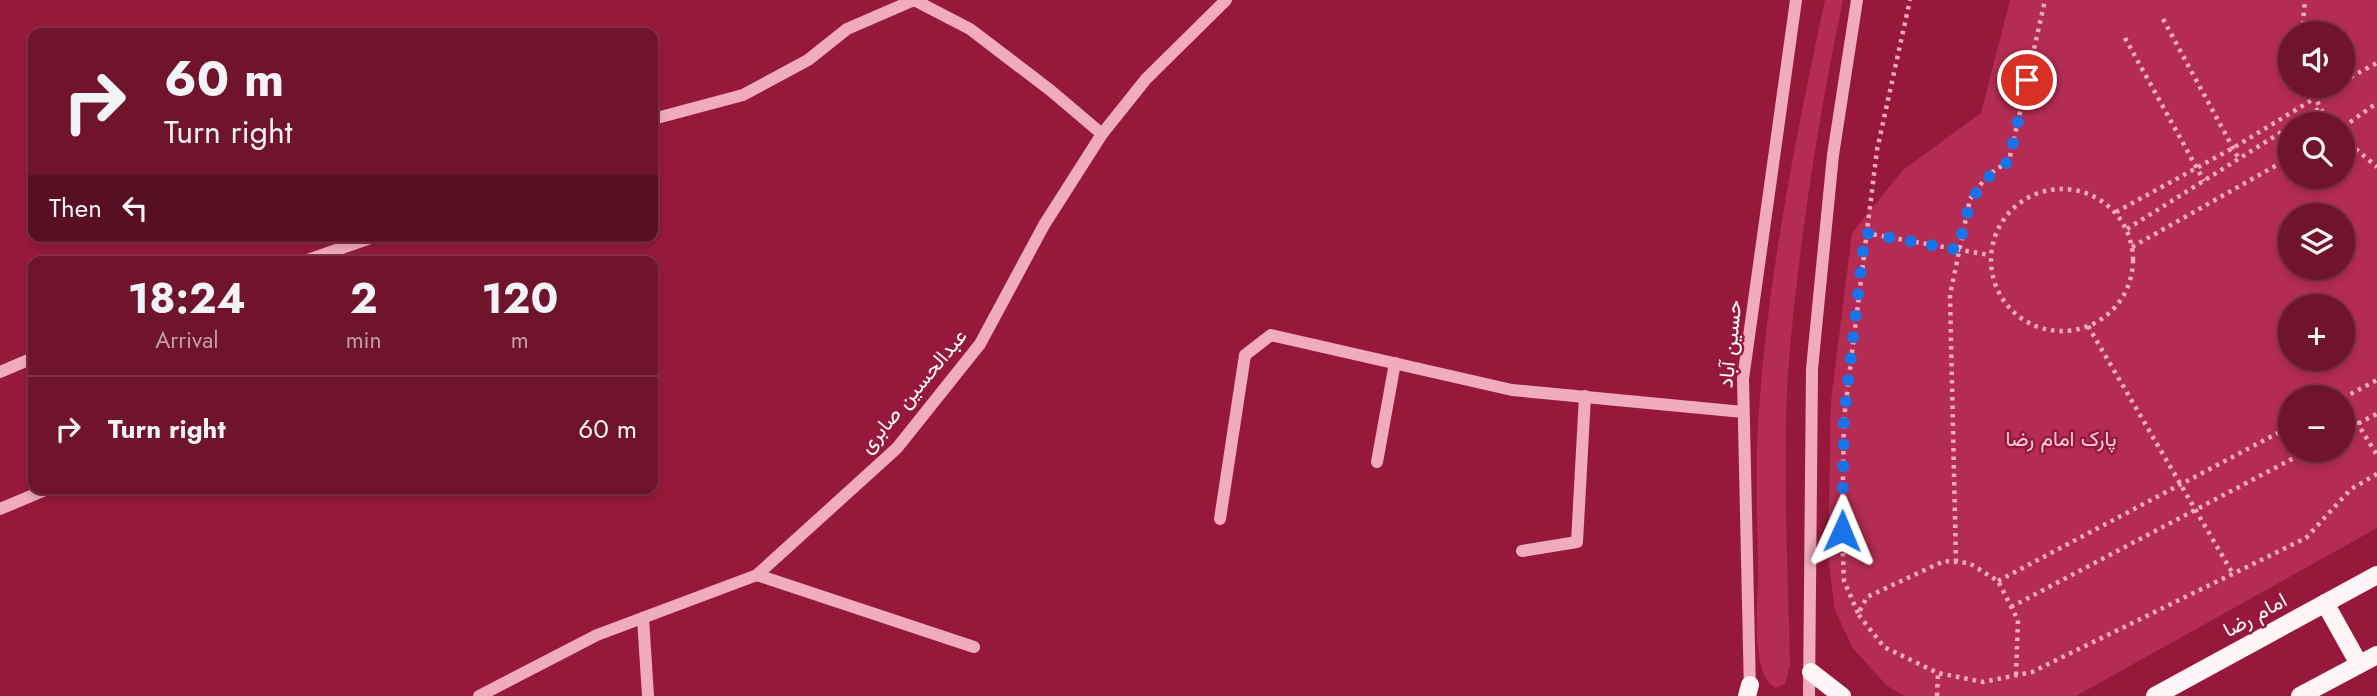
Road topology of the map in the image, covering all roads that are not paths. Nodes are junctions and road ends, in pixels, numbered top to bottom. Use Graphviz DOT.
graph roads {
  1 [pos="914,0"];
  2 [pos="1226,0"];
  3 [pos="1796,0"];
  4 [pos="1857,0"];
  5 [pos="658,118"];
  6 [pos="1102,134"];
  7 [pos="362,242"];
  8 [pos="328,256"];
  9 [pos="28,360"];
  10 [pos="1395,363"];
  11 [pos="0,372"];
  12 [pos="1585,396"];
  13 [pos="1743,412"];
  14 [pos="1377,462"];
  15 [pos="36,494"];
  16 [pos="0,509"];
  17 [pos="1220,519"];
  18 [pos="1522,551"];
  19 [pos="757,575"];
  20 [pos="2377,575"];
  21 [pos="2325,603"];
  22 [pos="643,618"];
  23 [pos="974,646"];
  24 [pos="2377,655"];
  25 [pos="2359,664"];
  26 [pos="1811,672"];
  27 [pos="1751,693"];
  28 [pos="479,696"];
  29 [pos="648,696"];
  30 [pos="1801,696"];
  31 [pos="1809,696"];
  32 [pos="1842,696"];
  33 [pos="2155,696"];
  34 [pos="2300,696"];
  1 -- 5 [label="street"];
  1 -- 6 [label="street"];
  2 -- 6 [label="street, عبدالحسین صابری"];
  3 -- 13 [label="street, حسین آباد"];
  4 -- 26 [label="street"];
  6 -- 19 [label="street, عبدالحسین صابری"];
  7 -- 8 [label="street"];
  9 -- 11 [label="street"];
  10 -- 12 [label="street"];
  10 -- 14 [label="street"];
  10 -- 17 [label="street"];
  12 -- 13 [label="street"];
  12 -- 18 [label="street"];
  13 -- 27 [label="street, حسین آباد"];
  15 -- 16 [label="street"];
  19 -- 22 [label="street, عبدالحسین صابری"];
  19 -- 23 [label="street"];
  20 -- 21 [label="main road, امام رضا"];
  21 -- 25 [label="main road"];
  21 -- 33 [label="main road, امام رضا"];
  22 -- 28 [label="street, عبدالحسین صابری"];
  22 -- 29 [label="street"];
  24 -- 25 [label="main road"];
  25 -- 34 [label="main road"];
  26 -- 30 [label="street"];
  26 -- 31 [label="street"];
  26 -- 32 [label="main road"];
}
